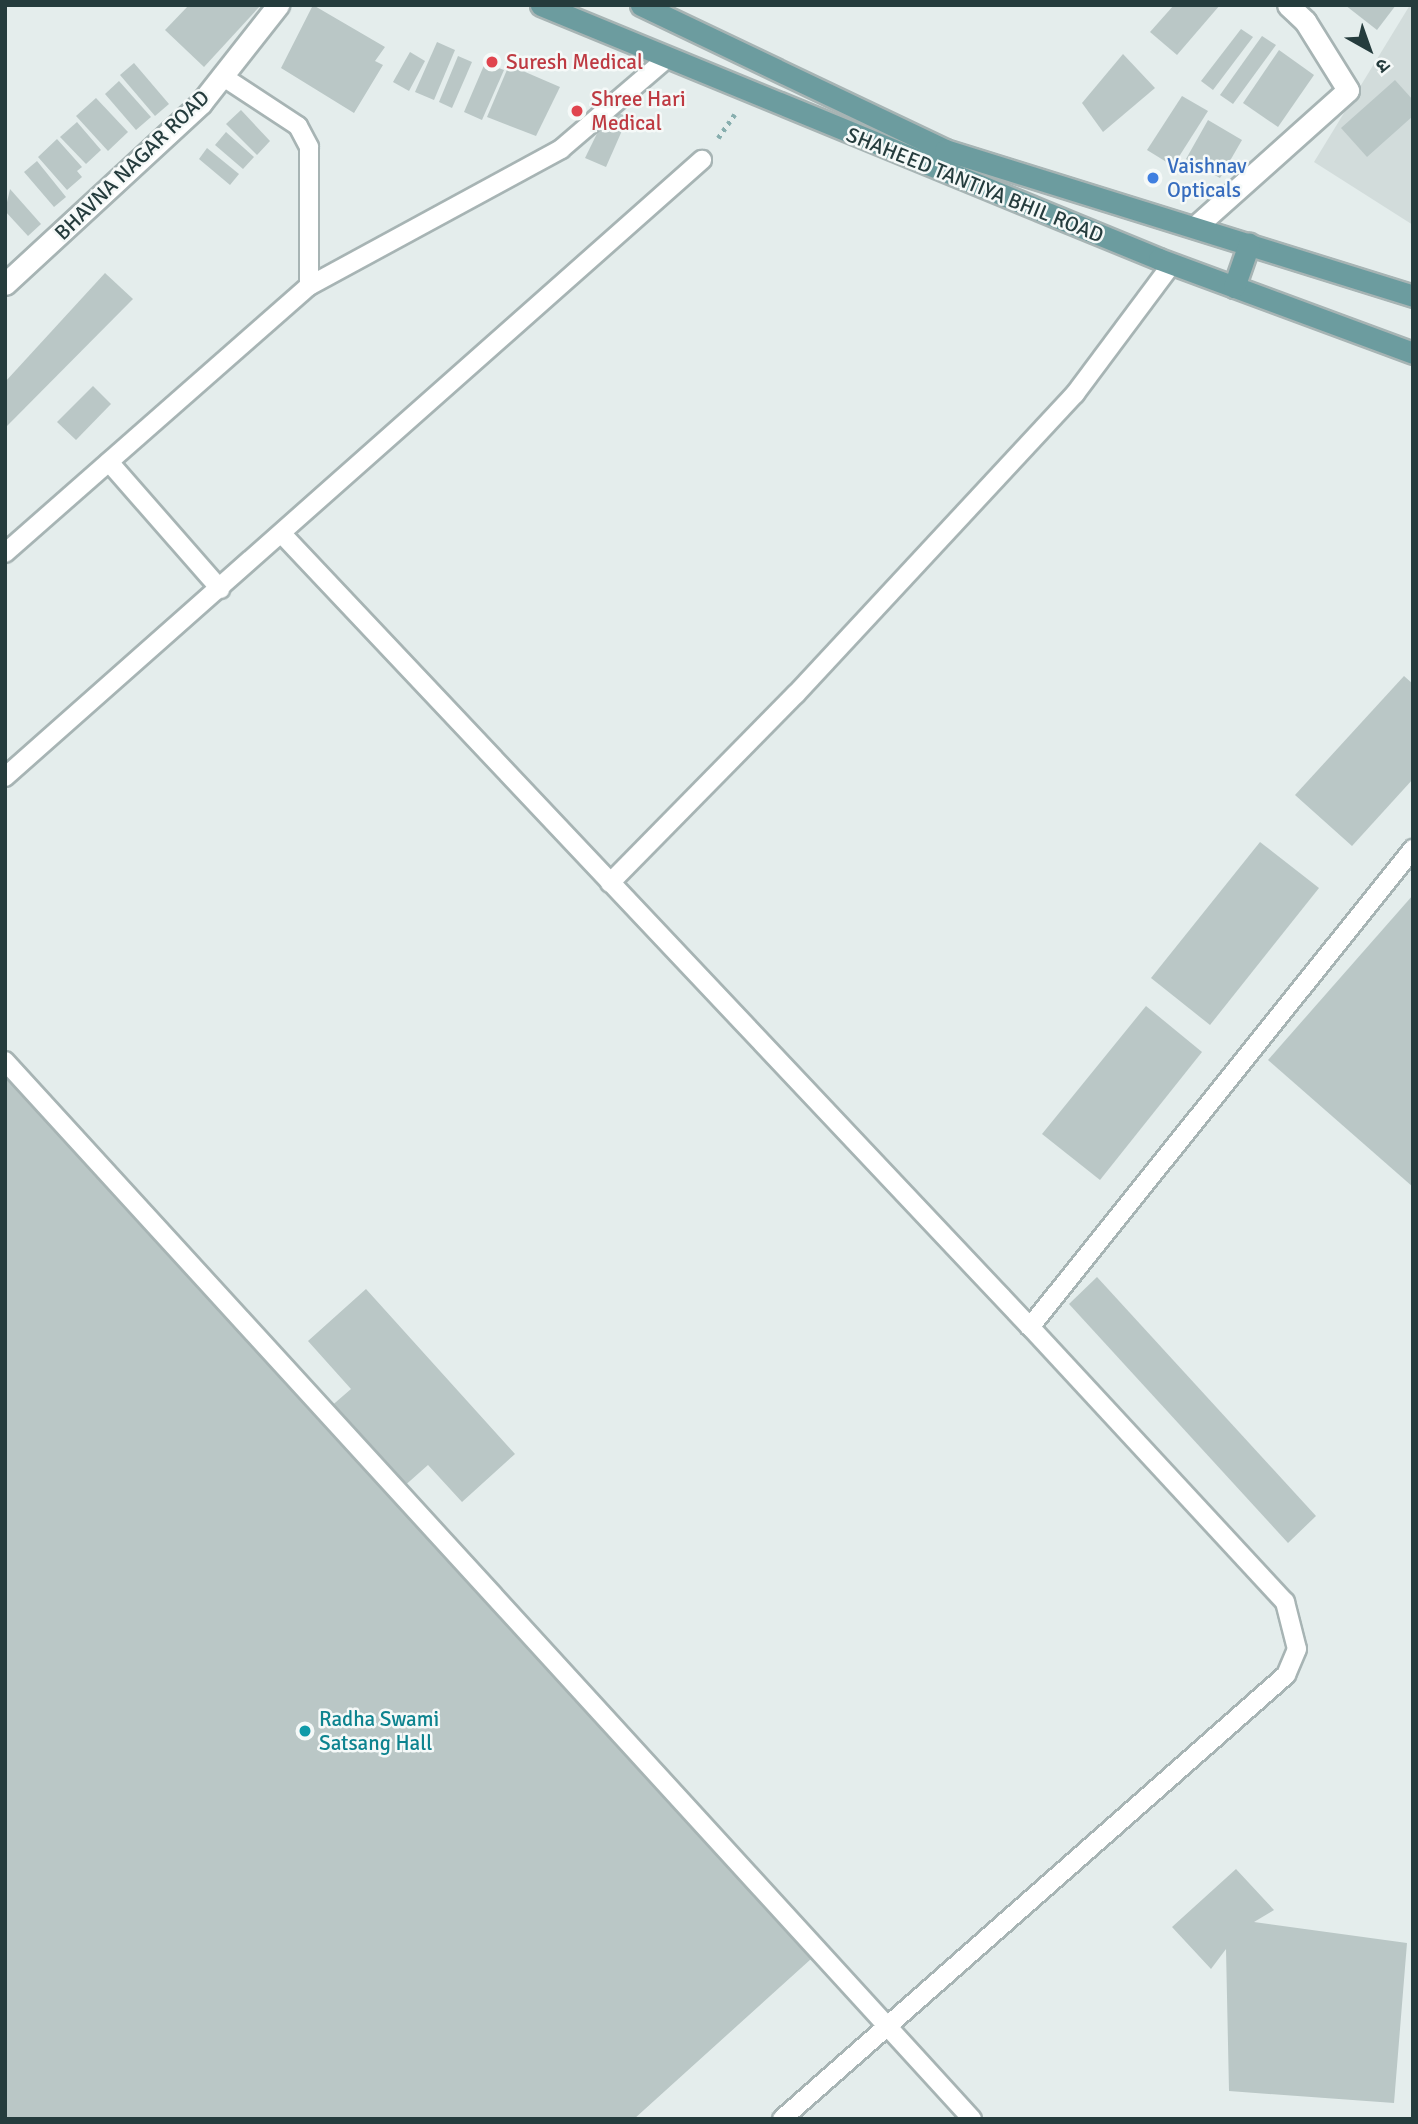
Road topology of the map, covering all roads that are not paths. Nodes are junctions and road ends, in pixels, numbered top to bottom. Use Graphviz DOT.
graph roads {
  1 [pos="278,5"];
  2 [pos="541,5"];
  3 [pos="641,5"];
  4 [pos="1288,5"];
  5 [pos="1312,13"];
  6 [pos="666,59"];
  7 [pos="222,76"];
  8 [pos="702,160"];
  9 [pos="1195,227"];
  10 [pos="1249,244"];
  11 [pos="1172,264"];
  12 [pos="5,284"];
  13 [pos="309,286"];
  14 [pos="1234,287"];
  15 [pos="1413,296"];
  16 [pos="1413,353"];
  17 [pos="109,462"];
  18 [pos="282,534"];
  19 [pos="5,554"];
  20 [pos="220,589"];
  21 [pos="5,777"];
  22 [pos="1413,849"];
  23 [pos="610,883"];
  24 [pos="5,1061"];
  25 [pos="1030,1327"];
  26 [pos="887,2026"];
  27 [pos="782,2119"];
  28 [pos="972,2119"];
  1 -- 7 [label="street, BHAVNA NAGAR ROAD"];
  2 -- 6 [label="main road, SHAHEED TANTIYA BHIL ROAD"];
  3 -- 9 [label="main road, SHAHEED TANTIYA BHIL ROAD"];
  4 -- 5 [label="street"];
  5 -- 9 [label="street"];
  6 -- 11 [label="main road, SHAHEED TANTIYA BHIL ROAD"];
  6 -- 13 [label="lane"];
  7 -- 12 [label="street, BHAVNA NAGAR ROAD"];
  7 -- 13 [label="lane"];
  8 -- 18 [label="lane"];
  9 -- 10 [label="main road, SHAHEED TANTIYA BHIL ROAD"];
  10 -- 14 [label="main road"];
  10 -- 15 [label="main road, SHAHEED TANTIYA BHIL ROAD"];
  11 -- 14 [label="main road, SHAHEED TANTIYA BHIL ROAD"];
  11 -- 23 [label="lane"];
  13 -- 17 [label="lane"];
  14 -- 16 [label="main road, SHAHEED TANTIYA BHIL ROAD"];
  17 -- 19 [label="lane"];
  17 -- 20 [label="lane"];
  18 -- 20 [label="lane"];
  18 -- 23 [label="lane"];
  20 -- 21 [label="lane"];
  22 -- 25 [label="lane"];
  23 -- 25 [label="lane"];
  24 -- 26 [label="lane"];
  25 -- 26 [label="lane"];
  26 -- 27 [label="lane"];
  26 -- 28 [label="lane"];
}
